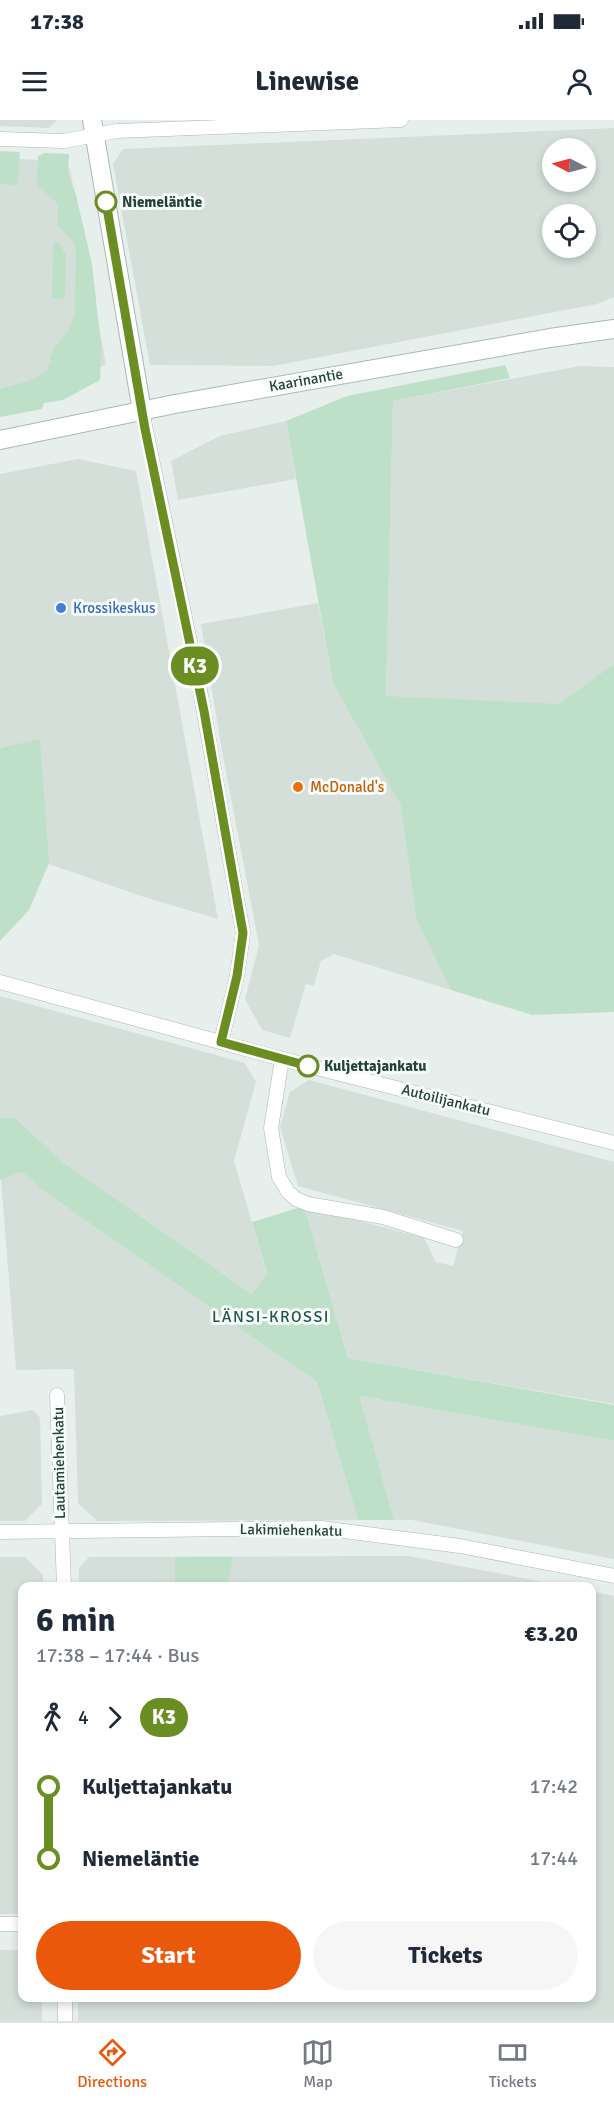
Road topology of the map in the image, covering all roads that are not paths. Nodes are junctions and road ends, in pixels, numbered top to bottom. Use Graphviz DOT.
graph roads {
  1 [pos="401,120"];
  2 [pos="297,122"];
  3 [pos="94,128"];
  4 [pos="0,139"];
  5 [pos="614,329"];
  6 [pos="142,411"];
  7 [pos="0,440"];
  8 [pos="0,982"];
  9 [pos="221,1042"];
  10 [pos="282,1059"];
  11 [pos="614,1143"];
  12 [pos="456,1240"];
  13 [pos="57,1395"];
  14 [pos="61,1530"];
  15 [pos="0,1532"];
  16 [pos="614,1576"];
  17 [pos="64,1582"];
  18 [pos="0,1924"];
  19 [pos="18,1924"];
  20 [pos="65,2002"];
  21 [pos="65,2021"];
  1 -- 2 [label="street"];
  2 -- 3 [label="street"];
  3 -- 4 [label="street"];
  3 -- 6 [label="main road"];
  5 -- 6 [label="main road, Kaarinantie"];
  6 -- 7 [label="main road, Kaarinantie"];
  6 -- 9 [label="street"];
  8 -- 9 [label="street, Autoilijankatu"];
  9 -- 10 [label="street, Autoilijankatu"];
  10 -- 11 [label="street, Autoilijankatu"];
  10 -- 12 [label="street"];
  13 -- 14 [label="street, Lautamiehenkatu"];
  14 -- 15 [label="street, Lakimiehenkatu"];
  14 -- 16 [label="street, Lakimiehenkatu"];
  14 -- 17 [label="street, Lautamiehenkatu"];
  18 -- 19 [label="street"];
  20 -- 21 [label="street"];
}
